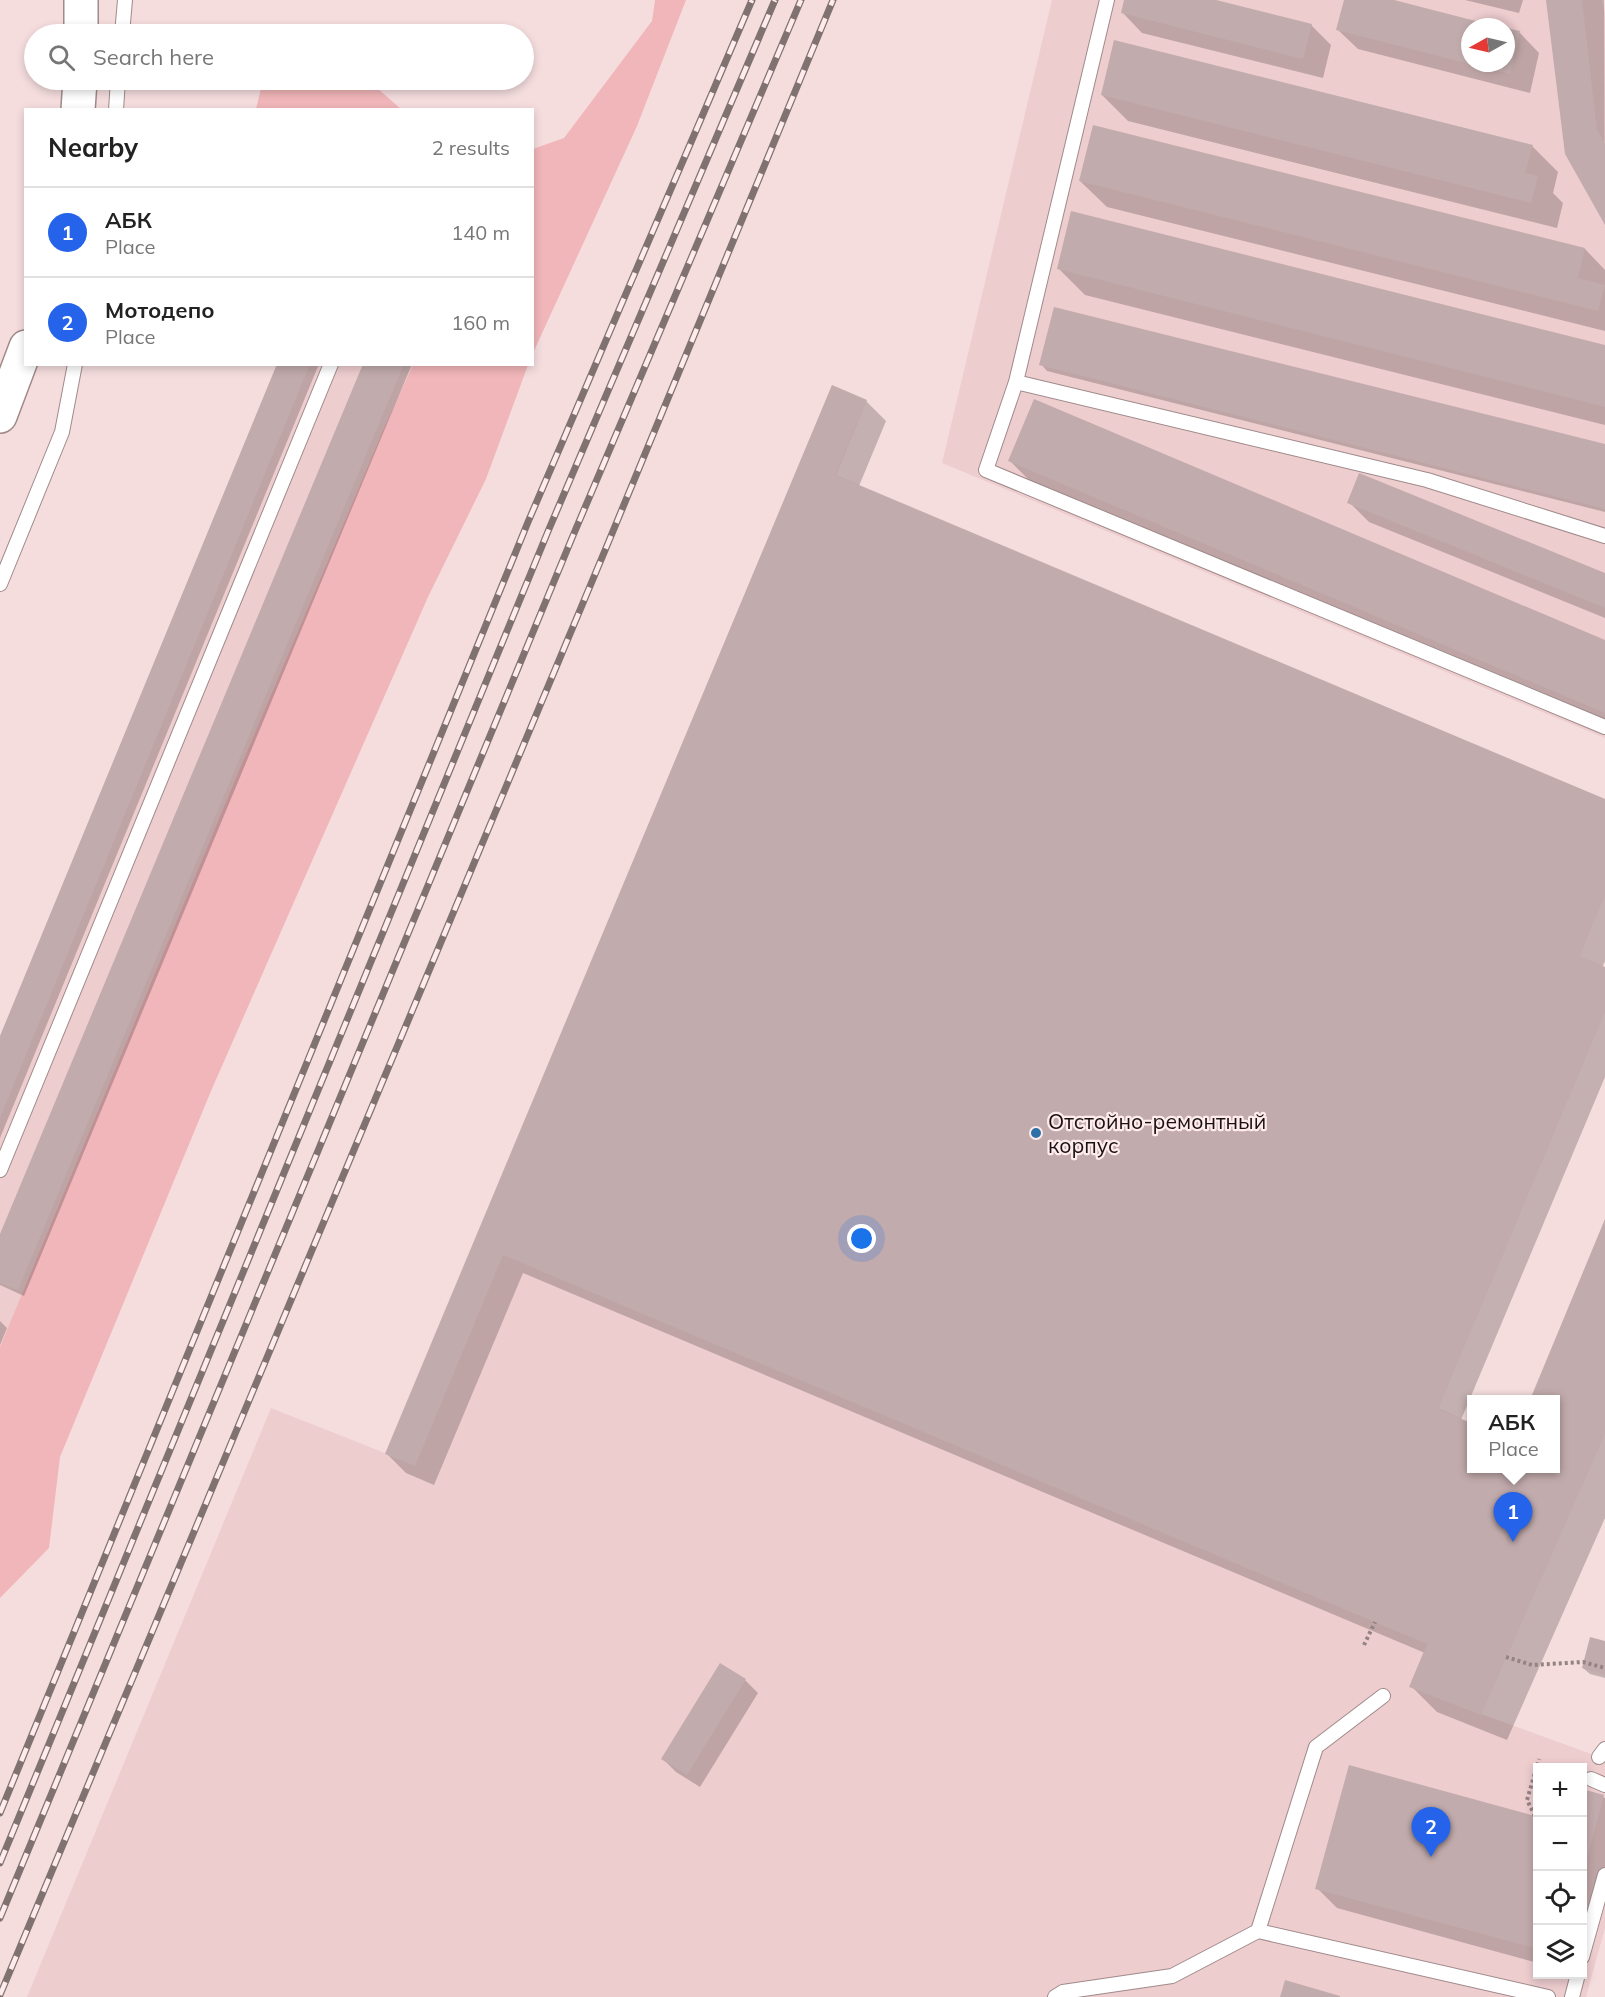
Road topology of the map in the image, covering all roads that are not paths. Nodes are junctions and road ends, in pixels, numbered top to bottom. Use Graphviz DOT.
graph roads {
  1 [pos="81,0"];
  2 [pos="125,0"];
  3 [pos="1107,0"];
  4 [pos="81,24"];
  5 [pos="123,24"];
  6 [pos="79,90"];
  7 [pos="117,90"];
  8 [pos="78,108"];
  9 [pos="116,108"];
  10 [pos="24,352"];
  11 [pos="75,366"];
  12 [pos="330,366"];
  13 [pos="1016,382"];
  14 [pos="0,416"];
  15 [pos="1605,536"];
  16 [pos="0,584"];
  17 [pos="1605,726"];
  18 [pos="0,1170"];
  19 [pos="1383,1696"];
  20 [pos="1591,1779"];
  21 [pos="1605,1785"];
  22 [pos="1605,1875"];
  23 [pos="1258,1931"];
  24 [pos="1587,1940"];
  25 [pos="1577,1979"];
  26 [pos="1055,1997"];
  27 [pos="1548,1997"];
  28 [pos="1572,1997"];
  1 -- 4 [label="main road"];
  2 -- 5 [label="lane"];
  3 -- 13 [label="lane"];
  6 -- 8 [label="main road"];
  7 -- 9 [label="lane"];
  10 -- 14 [label="main road"];
  11 -- 16 [label="lane"];
  12 -- 18 [label="lane"];
  13 -- 15 [label="lane"];
  13 -- 17 [label="lane"];
  19 -- 23 [label="lane"];
  20 -- 21 [label="lane"];
  22 -- 24 [label="lane"];
  23 -- 26 [label="lane"];
  23 -- 27 [label="lane"];
  25 -- 28 [label="lane"];
}
